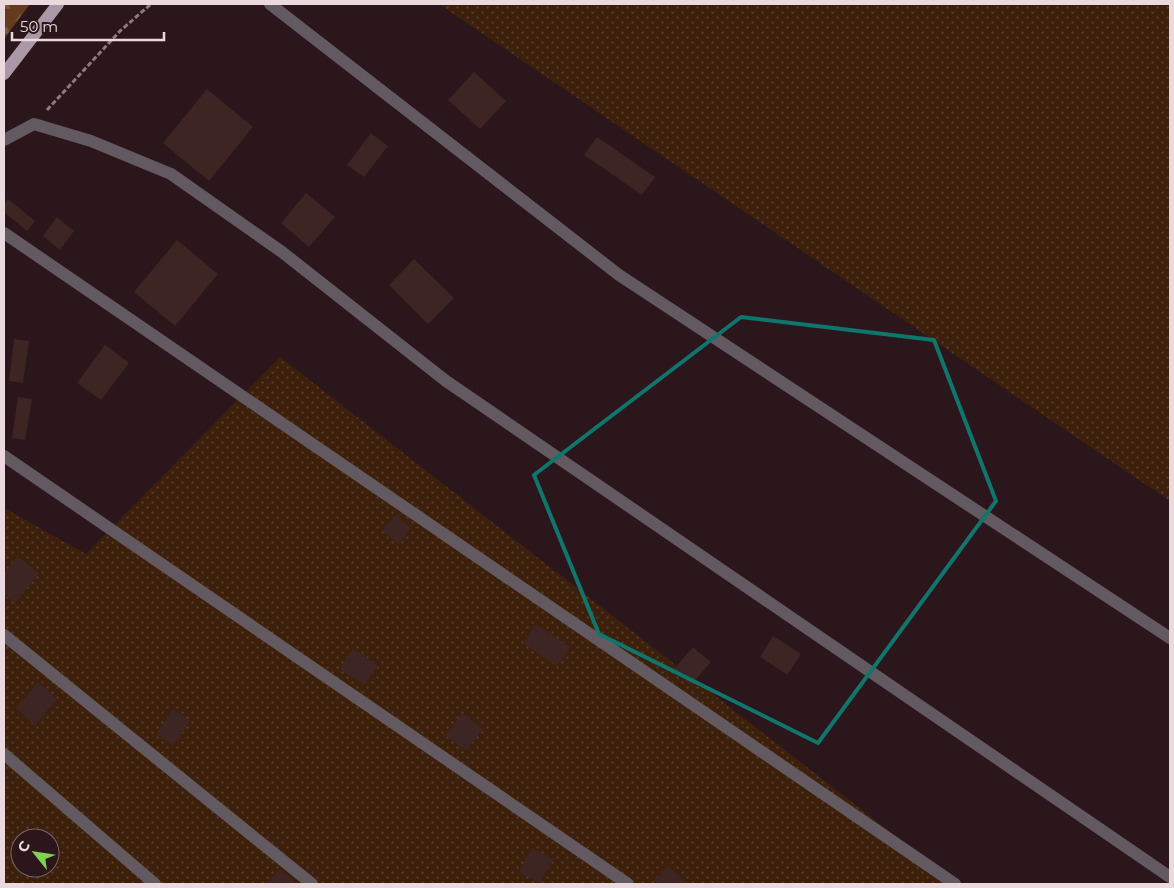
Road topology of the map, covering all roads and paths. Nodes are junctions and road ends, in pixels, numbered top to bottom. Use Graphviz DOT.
graph roads {
  1 [pos="58,4"];
  2 [pos="151,4"];
  3 [pos="270,4"];
  4 [pos="4,74"];
  5 [pos="34,124"];
  6 [pos="4,140"];
  7 [pos="4,233"];
  8 [pos="4,456"];
  9 [pos="4,635"];
  10 [pos="1170,638"];
  11 [pos="4,754"];
  12 [pos="1170,877"];
  13 [pos="156,884"];
  14 [pos="312,884"];
  15 [pos="628,884"];
  16 [pos="955,884"];
  1 -- 4 [label="main road"];
  2 -- 5 [label="path"];
  3 -- 10 [label="street"];
  5 -- 6 [label="street"];
  5 -- 12 [label="street"];
  7 -- 16 [label="street"];
  8 -- 15 [label="street"];
  9 -- 14 [label="street"];
  11 -- 13 [label="street"];
}
